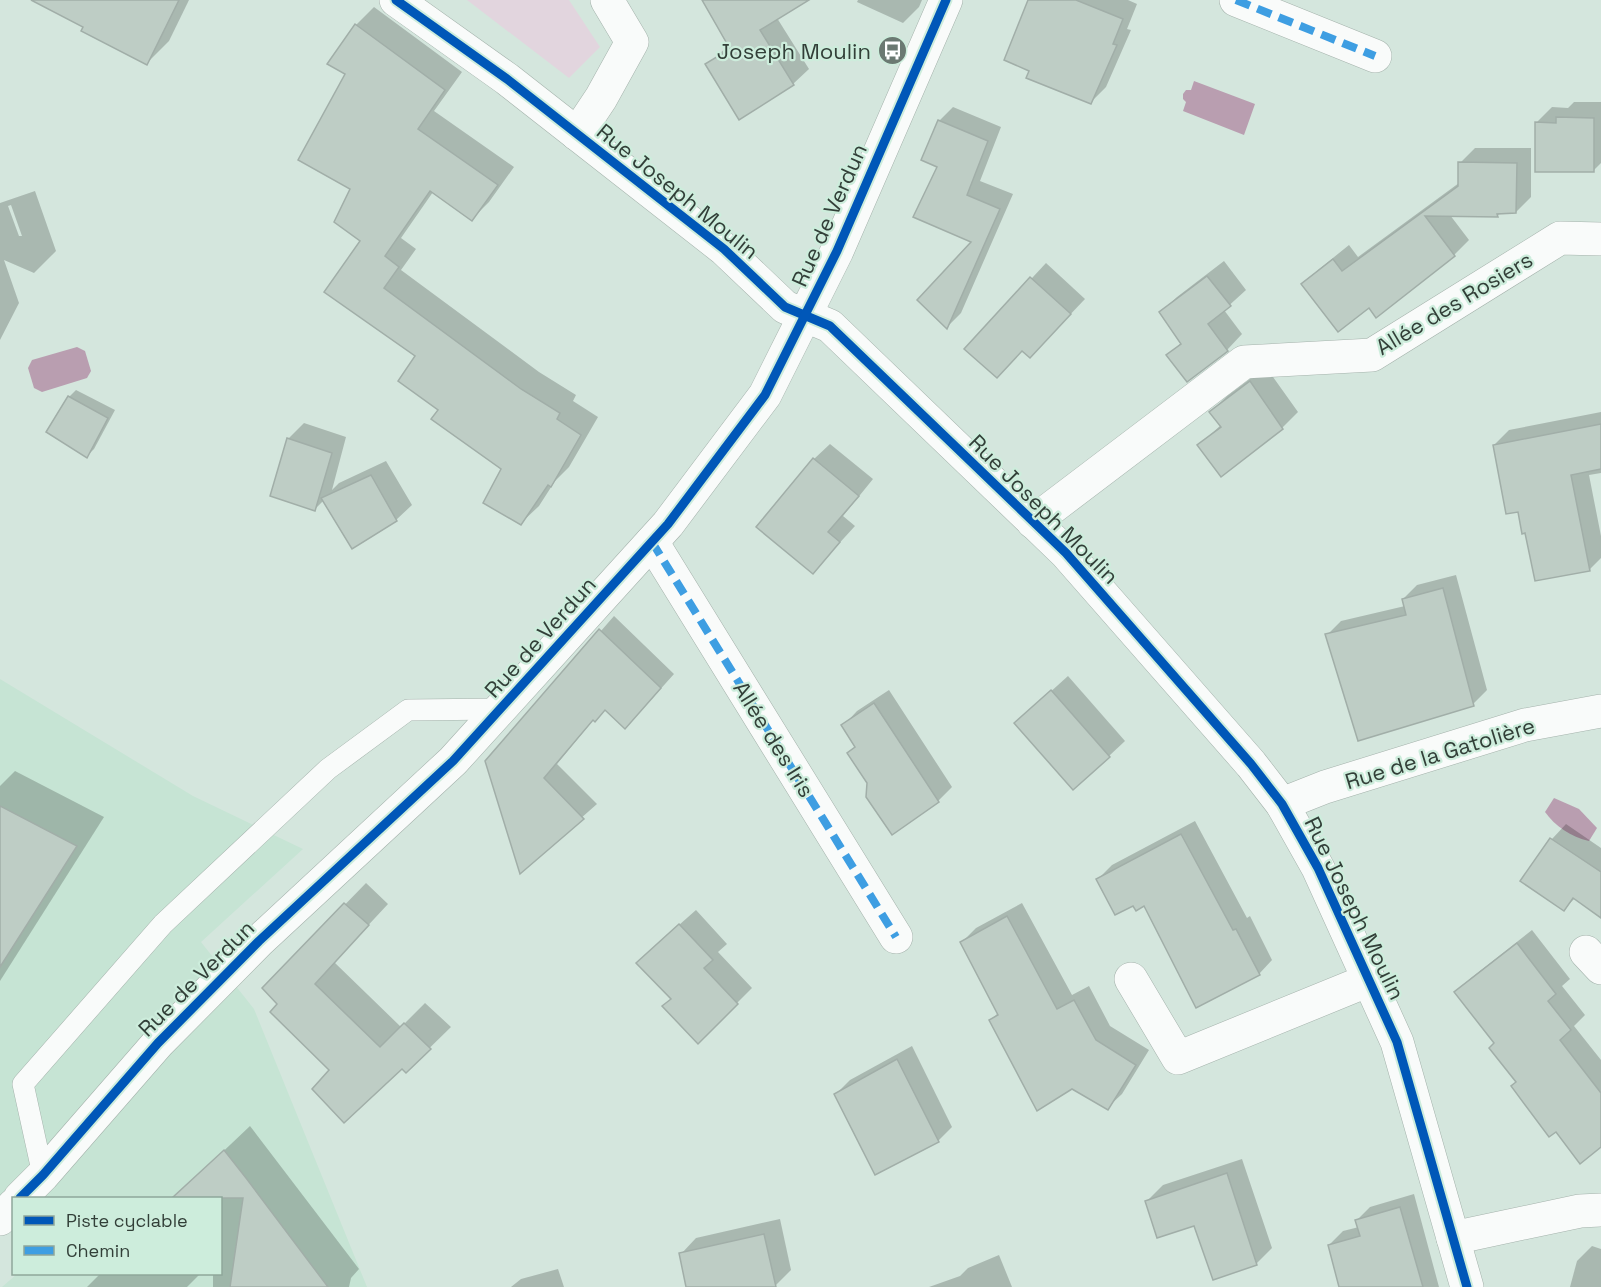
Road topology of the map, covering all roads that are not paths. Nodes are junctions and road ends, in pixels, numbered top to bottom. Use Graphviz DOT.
graph roads {
  1 [pos="396,0"];
  2 [pos="606,0"];
  3 [pos="946,0"];
  4 [pos="1236,0"];
  5 [pos="1375,56"];
  6 [pos="577,134"];
  7 [pos="1601,239"];
  8 [pos="805,315"];
  9 [pos="1033,522"];
  10 [pos="652,542"];
  11 [pos="502,709"];
  12 [pos="1601,711"];
  13 [pos="1282,804"];
  14 [pos="896,937"];
  15 [pos="1131,979"];
  16 [pos="1369,980"];
  17 [pos="43,1175"];
  18 [pos="21,1197"];
  19 [pos="12,1207"];
  20 [pos="1601,1210"];
  21 [pos="0,1219"];
  22 [pos="1453,1238"];
  23 [pos="1467,1287"];
  1 -- 6 [label="street, Rue Joseph Moulin"];
  2 -- 6 [label="street"];
  3 -- 8 [label="street, Rue de Verdun"];
  4 -- 5 [label="street"];
  6 -- 8 [label="street, Rue Joseph Moulin"];
  7 -- 9 [label="street, Allée des Rosiers"];
  8 -- 9 [label="street, Rue Joseph Moulin"];
  8 -- 10 [label="street, Rue de Verdun"];
  9 -- 13 [label="street, Rue Joseph Moulin"];
  10 -- 11 [label="street, Rue de Verdun"];
  10 -- 14 [label="street, Allée des Iris"];
  11 -- 17 [label="street, Rue de Verdun"];
  11 -- 17 [label="lane"];
  12 -- 13 [label="street, Rue de la Gatolière"];
  13 -- 16 [label="street, Rue Joseph Moulin"];
  15 -- 16 [label="street"];
  16 -- 22 [label="street, Rue Joseph Moulin"];
  17 -- 18 [label="street, Rue de Verdun"];
  19 -- 21 [label="street"];
  20 -- 22 [label="street"];
  22 -- 23 [label="street, Rue Joseph Moulin"];
}
